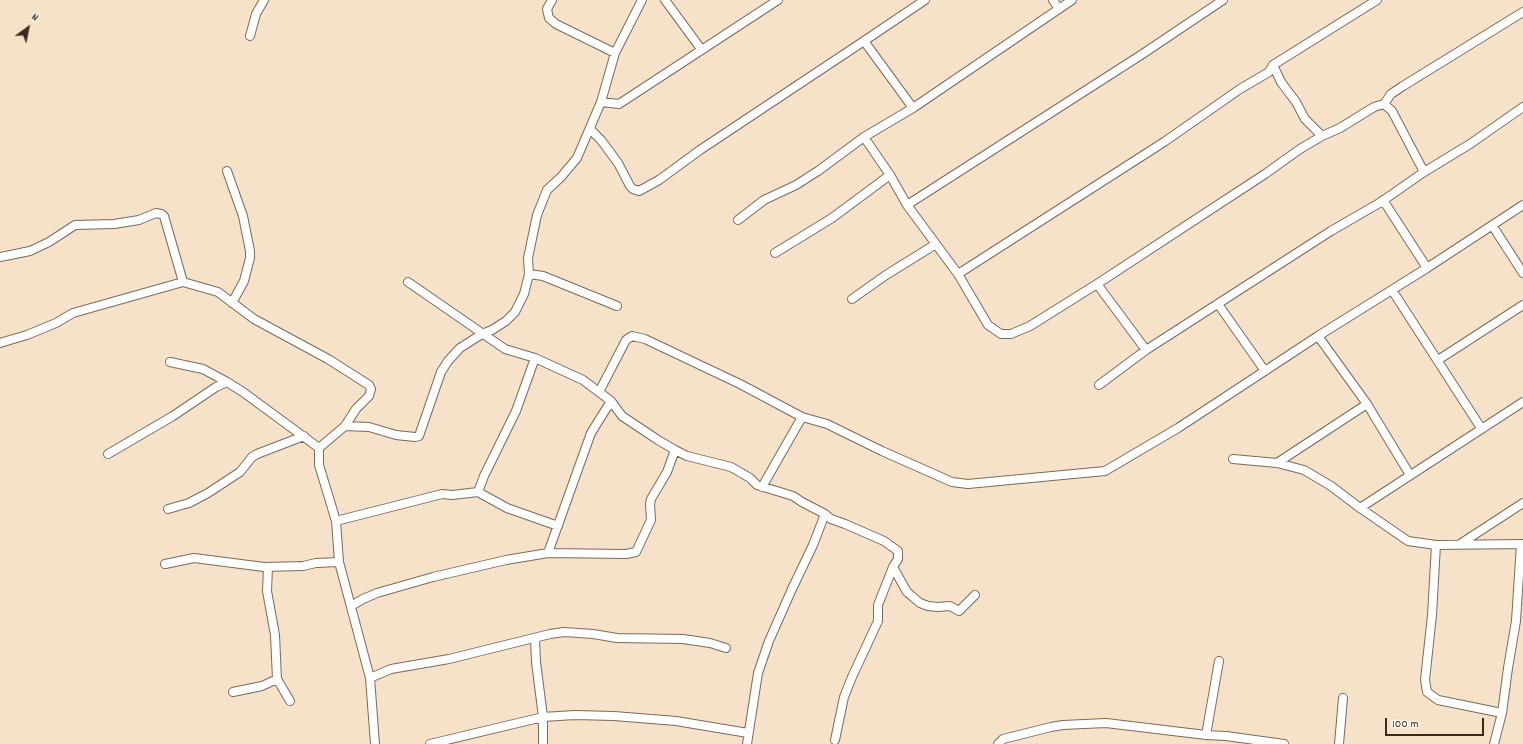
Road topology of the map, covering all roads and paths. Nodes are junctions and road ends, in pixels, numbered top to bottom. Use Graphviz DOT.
graph roads {
  1 [pos="264,0"];
  2 [pos="552,0"];
  3 [pos="642,0"];
  4 [pos="665,0"];
  5 [pos="925,0"];
  6 [pos="1052,0"];
  7 [pos="1072,0"];
  8 [pos="1223,0"];
  9 [pos="1377,0"];
  10 [pos="772,2"];
  11 [pos="1059,9"];
  12 [pos="1523,12"];
  13 [pos="250,36"];
  14 [pos="864,41"];
  15 [pos="701,50"];
  16 [pos="615,53"];
  17 [pos="1272,65"];
  18 [pos="601,102"];
  19 [pos="1384,104"];
  20 [pos="913,108"];
  21 [pos="1523,108"];
  22 [pos="590,129"];
  23 [pos="1322,136"];
  24 [pos="864,138"];
  25 [pos="227,171"];
  26 [pos="1424,172"];
  27 [pos="890,176"];
  28 [pos="1383,200"];
  29 [pos="907,205"];
  30 [pos="1523,206"];
  31 [pos="738,220"];
  32 [pos="1492,225"];
  33 [pos="936,244"];
  34 [pos="775,253"];
  35 [pos="0,257"];
  36 [pos="1427,268"];
  37 [pos="1523,273"];
  38 [pos="529,274"];
  39 [pos="958,274"];
  40 [pos="183,282"];
  41 [pos="408,282"];
  42 [pos="1097,284"];
  43 [pos="1392,290"];
  44 [pos="852,299"];
  45 [pos="232,303"];
  46 [pos="1218,304"];
  47 [pos="1523,305"];
  48 [pos="617,306"];
  49 [pos="482,334"];
  50 [pos="1318,336"];
  51 [pos="0,343"];
  52 [pos="1146,350"];
  53 [pos="535,358"];
  54 [pos="1438,360"];
  55 [pos="170,362"];
  56 [pos="1265,371"];
  57 [pos="227,382"];
  58 [pos="1099,385"];
  59 [pos="599,392"];
  60 [pos="611,401"];
  61 [pos="1523,402"];
  62 [pos="1367,404"];
  63 [pos="802,417"];
  64 [pos="345,426"];
  65 [pos="1481,428"];
  66 [pos="304,436"];
  67 [pos="319,448"];
  68 [pos="675,450"];
  69 [pos="108,454"];
  70 [pos="1233,459"];
  71 [pos="1277,463"];
  72 [pos="1410,475"];
  73 [pos="762,487"];
  74 [pos="478,492"];
  75 [pos="1523,503"];
  76 [pos="1360,508"];
  77 [pos="168,509"];
  78 [pos="826,514"];
  79 [pos="336,521"];
  80 [pos="558,526"];
  81 [pos="1460,544"];
  82 [pos="1522,544"];
  83 [pos="1436,545"];
  84 [pos="548,553"];
  85 [pos="339,562"];
  86 [pos="165,564"];
  87 [pos="268,567"];
  88 [pos="893,567"];
  89 [pos="975,595"];
  90 [pos="351,606"];
  91 [pos="535,639"];
  92 [pos="726,648"];
  93 [pos="1219,661"];
  94 [pos="370,678"];
  95 [pos="277,679"];
  96 [pos="234,692"];
  97 [pos="1343,698"];
  98 [pos="290,701"];
  99 [pos="1502,713"];
  100 [pos="543,717"];
  101 [pos="748,733"];
  102 [pos="1206,735"];
  103 [pos="835,740"];
  104 [pos="375,744"];
  105 [pos="430,744"];
  106 [pos="543,744"];
  107 [pos="746,744"];
  108 [pos="998,744"];
  109 [pos="1284,744"];
  110 [pos="1338,744"];
  111 [pos="1494,744"];
  1 -- 13 [label="street"];
  2 -- 16 [label="street"];
  3 -- 16 [label="street"];
  4 -- 15 [label="street"];
  5 -- 14 [label="street"];
  6 -- 11 [label="street"];
  7 -- 11 [label="street"];
  8 -- 29 [label="street"];
  9 -- 17 [label="street"];
  10 -- 15 [label="street"];
  11 -- 20 [label="street"];
  12 -- 19 [label="street"];
  14 -- 20 [label="street"];
  14 -- 22 [label="street"];
  15 -- 18 [label="street"];
  16 -- 18 [label="street"];
  17 -- 23 [label="street"];
  17 -- 39 [label="street"];
  18 -- 22 [label="street"];
  19 -- 23 [label="street"];
  19 -- 26 [label="street"];
  20 -- 24 [label="street"];
  21 -- 26 [label="street"];
  22 -- 38 [label="street"];
  23 -- 42 [label="street"];
  24 -- 27 [label="street"];
  24 -- 31 [label="street"];
  25 -- 45 [label="street"];
  26 -- 28 [label="street"];
  27 -- 29 [label="street"];
  27 -- 34 [label="street"];
  28 -- 36 [label="street"];
  28 -- 46 [label="street"];
  29 -- 33 [label="street"];
  30 -- 32 [label="street"];
  32 -- 36 [label="street"];
  32 -- 37 [label="street"];
  33 -- 39 [label="street"];
  33 -- 44 [label="street"];
  35 -- 40 [label="street"];
  36 -- 43 [label="street"];
  38 -- 48 [label="street"];
  38 -- 49 [label="street"];
  39 -- 42 [label="street"];
  40 -- 45 [label="street"];
  40 -- 51 [label="street"];
  41 -- 49 [label="street"];
  42 -- 52 [label="street"];
  43 -- 50 [label="street"];
  43 -- 54 [label="street"];
  45 -- 64 [label="street"];
  46 -- 52 [label="street"];
  46 -- 56 [label="street"];
  47 -- 54 [label="street"];
  49 -- 53 [label="street"];
  49 -- 64 [label="street"];
  50 -- 56 [label="street"];
  50 -- 62 [label="street"];
  52 -- 58 [label="street"];
  53 -- 59 [label="street"];
  53 -- 74 [label="street"];
  54 -- 65 [label="street"];
  55 -- 57 [label="street"];
  56 -- 63 [label="street"];
  57 -- 66 [label="street"];
  57 -- 69 [label="street"];
  59 -- 60 [label="street"];
  59 -- 63 [label="street"];
  60 -- 68 [label="street"];
  60 -- 80 [label="street"];
  61 -- 65 [label="street"];
  62 -- 71 [label="street"];
  62 -- 72 [label="street"];
  63 -- 73 [label="street"];
  64 -- 67 [label="street"];
  65 -- 72 [label="street"];
  66 -- 67 [label="street"];
  66 -- 77 [label="street"];
  67 -- 79 [label="street"];
  68 -- 73 [label="street"];
  68 -- 84 [label="street"];
  70 -- 71 [label="street"];
  71 -- 76 [label="street"];
  72 -- 76 [label="street"];
  73 -- 78 [label="street"];
  74 -- 79 [label="street"];
  74 -- 80 [label="street"];
  75 -- 81 [label="street"];
  76 -- 83 [label="street"];
  78 -- 88 [label="street"];
  78 -- 101 [label="street"];
  79 -- 85 [label="street"];
  80 -- 84 [label="street"];
  81 -- 82 [label="street"];
  81 -- 83 [label="street"];
  82 -- 99 [label="street"];
  83 -- 99 [label="street"];
  84 -- 90 [label="street"];
  85 -- 87 [label="street"];
  85 -- 90 [label="street"];
  86 -- 87 [label="street"];
  87 -- 95 [label="street"];
  88 -- 89 [label="street"];
  88 -- 103 [label="street"];
  90 -- 94 [label="street"];
  91 -- 92 [label="street"];
  91 -- 94 [label="street"];
  91 -- 100 [label="street"];
  93 -- 102 [label="street"];
  94 -- 104 [label="street"];
  95 -- 96 [label="street"];
  95 -- 98 [label="street"];
  97 -- 110 [label="street"];
  99 -- 111 [label="street"];
  100 -- 101 [label="street"];
  100 -- 105 [label="street"];
  100 -- 106 [label="street"];
  101 -- 107 [label="street"];
  102 -- 108 [label="street"];
  102 -- 109 [label="street"];
}
